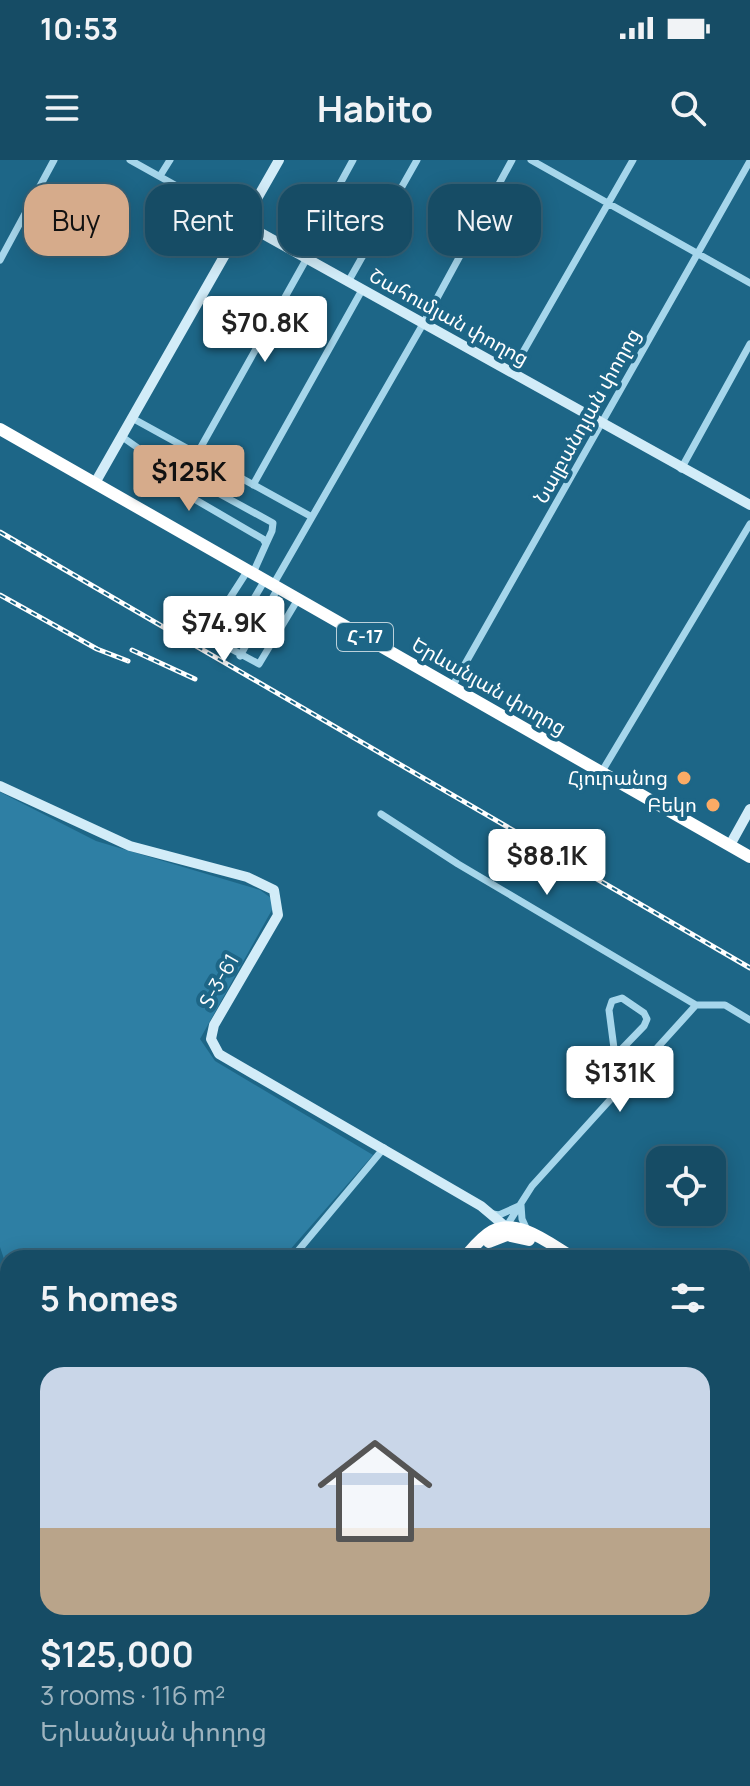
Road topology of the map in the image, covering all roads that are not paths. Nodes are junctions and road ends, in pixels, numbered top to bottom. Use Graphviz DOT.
graph roads {
  1 [pos="54,160"];
  2 [pos="130,160"];
  3 [pos="170,160"];
  4 [pos="279,160"];
  5 [pos="353,160"];
  6 [pos="417,160"];
  7 [pos="512,160"];
  8 [pos="531,160"];
  9 [pos="633,160"];
  10 [pos="750,161"];
  11 [pos="160,176"];
  12 [pos="174,184"];
  13 [pos="262,190"];
  14 [pos="608,203"];
  15 [pos="262,234"];
  16 [pos="697,253"];
  17 [pos="224,256"];
  18 [pos="304,257"];
  19 [pos="0,260"];
  20 [pos="348,282"];
  21 [pos="750,283"];
  22 [pos="362,290"];
  23 [pos="423,324"];
  24 [pos="750,344"];
  25 [pos="511,373"];
  26 [pos="132,418"];
  27 [pos="601,424"];
  28 [pos="0,429"];
  29 [pos="121,436"];
  30 [pos="197,454"];
  31 [pos="155,458"];
  32 [pos="681,469"];
  33 [pos="95,483"];
  34 [pos="253,485"];
  35 [pos="750,505"];
  36 [pos="312,517"];
  37 [pos="750,524"];
  38 [pos="266,544"];
  39 [pos="263,579"];
  40 [pos="298,599"];
  41 [pos="225,647"];
  42 [pos="240,656"];
  43 [pos="452,687"];
  44 [pos="601,773"];
  45 [pos="0,786"];
  46 [pos="750,809"];
  47 [pos="381,814"];
  48 [pos="730,845"];
  49 [pos="750,857"];
  50 [pos="696,1005"];
  51 [pos="750,1020"];
  52 [pos="615,1056"];
  53 [pos="633,1076"];
  54 [pos="384,1148"];
  55 [pos="521,1205"];
  56 [pos="491,1214"];
  57 [pos="507,1231"];
  58 [pos="529,1233"];
  59 [pos="485,1236"];
  60 [pos="299,1250"];
  61 [pos="472,1250"];
  62 [pos="481,1250"];
  63 [pos="546,1250"];
  64 [pos="560,1250"];
  1 -- 19 [label="street"];
  2 -- 11 [label="street, Շահումյան փողոց"];
  3 -- 11 [label="street"];
  4 -- 13 [label="street"];
  5 -- 18 [label="street"];
  6 -- 20 [label="street"];
  7 -- 23 [label="street"];
  8 -- 14 [label="street"];
  9 -- 14 [label="street"];
  10 -- 16 [label="street, Նալբանդյան փողոց"];
  11 -- 12 [label="street, Շահումյան փողոց"];
  14 -- 16 [label="street"];
  14 -- 25 [label="street"];
  15 -- 18 [label="street, Շահումյան փողոց"];
  16 -- 21 [label="street"];
  16 -- 27 [label="street, Նալբանդյան փողոց"];
  17 -- 26 [label="street"];
  18 -- 20 [label="street, Շահումյան փողոց"];
  18 -- 30 [label="street"];
  20 -- 22 [label="street, Շահումյան փողոց"];
  22 -- 23 [label="street, Շահումյան փողոց"];
  22 -- 34 [label="street"];
  23 -- 25 [label="street, Շահումյան փողոց"];
  23 -- 36 [label="street"];
  24 -- 32 [label="street"];
  25 -- 27 [label="street, Շահումյան փողոց"];
  26 -- 29 [label="street"];
  26 -- 30 [label="street"];
  27 -- 32 [label="street, Շահումյան փողոց"];
  27 -- 43 [label="street, Նալբանդյան փողոց"];
  28 -- 33 [label="highway, Երևանյան փողոց / Հ-17"];
  29 -- 31 [label="street"];
  29 -- 33 [label="street"];
  30 -- 34 [label="street"];
  31 -- 38 [label="street"];
  31 -- 38 [label="street"];
  32 -- 35 [label="street, Շահումյան փողոց"];
  33 -- 39 [label="highway, Երևանյան փողոց / Հ-17"];
  34 -- 36 [label="street"];
  36 -- 39 [label="street"];
  37 -- 44 [label="street"];
  38 -- 39 [label="street"];
  39 -- 40 [label="highway, Երևանյան փողոց / Հ-17"];
  39 -- 41 [label="street"];
  39 -- 41 [label="street"];
  39 -- 42 [label="street"];
  40 -- 42 [label="street"];
  40 -- 43 [label="highway, Երևանյան փողոց / Հ-17"];
  41 -- 42 [label="street"];
  43 -- 44 [label="highway, Երևանյան փողոց / Հ-17"];
  44 -- 48 [label="highway, Երևանյան փողոց / Հ-17"];
  45 -- 54 [label="street, Տ-3-61 / Տ-3-61"];
  46 -- 48 [label="street"];
  47 -- 50 [label="street"];
  48 -- 49 [label="highway, Երևանյան փողոց / Հ-17"];
  50 -- 51 [label="street"];
  50 -- 53 [label="street"];
  52 -- 52 [label="street"];
  52 -- 53 [label="street"];
  53 -- 55 [label="street"];
  54 -- 56 [label="street, Տ-3-61 / Տ-3-61"];
  54 -- 60 [label="street"];
  55 -- 56 [label="street"];
  55 -- 57 [label="street"];
  55 -- 58 [label="street"];
  56 -- 57 [label="street, Տ-3-61 / Տ-3-61"];
  56 -- 59 [label="street"];
  57 -- 58 [label="highway"];
  57 -- 59 [label="highway"];
  57 -- 62 [label="highway"];
  57 -- 63 [label="highway"];
  58 -- 64 [label="highway"];
  59 -- 61 [label="highway"];
}
